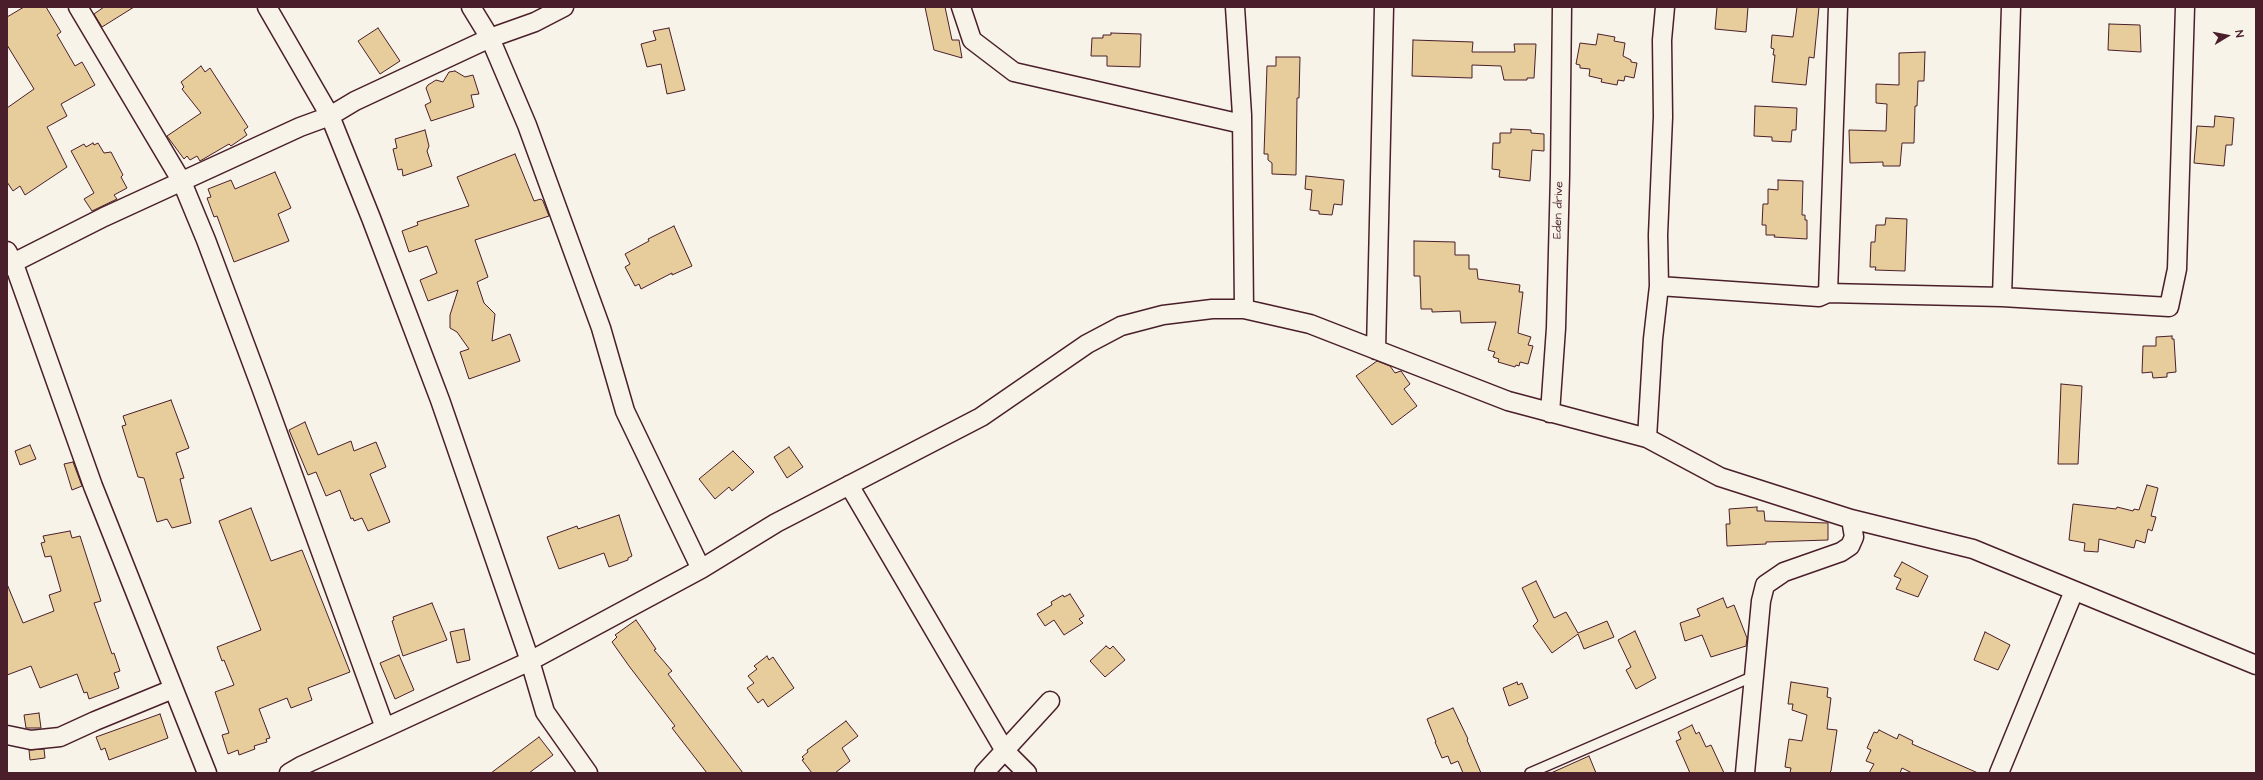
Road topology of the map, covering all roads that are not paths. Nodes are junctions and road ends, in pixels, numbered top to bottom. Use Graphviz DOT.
graph roads {
  1 [pos="78,7"];
  2 [pos="267,7"];
  3 [pos="471,7"];
  4 [pos="564,7"];
  5 [pos="961,7"];
  6 [pos="1235,7"];
  7 [pos="1384,7"];
  8 [pos="1562,7"];
  9 [pos="1665,7"];
  10 [pos="1838,7"];
  11 [pos="2011,7"];
  12 [pos="2185,7"];
  13 [pos="490,38"];
  14 [pos="330,116"];
  15 [pos="1242,124"];
  16 [pos="182,182"];
  17 [pos="9,260"];
  18 [pos="1659,286"];
  19 [pos="1828,293"];
  20 [pos="2002,297"];
  21 [pos="1244,309"];
  22 [pos="1376,350"];
  23 [pos="1550,413"];
  24 [pos="1648,438"];
  25 [pos="849,485"];
  26 [pos="1851,519"];
  27 [pos="700,569"];
  28 [pos="2074,591"];
  29 [pos="530,661"];
  30 [pos="2256,665"];
  31 [pos="1754,676"];
  32 [pos="173,689"];
  33 [pos="1050,701"];
  34 [pos="385,728"];
  35 [pos="7,735"];
  36 [pos="1005,751"];
  37 [pos="207,773"];
  38 [pos="289,773"];
  39 [pos="588,773"];
  40 [pos="984,773"];
  41 [pos="1027,773"];
  42 [pos="1530,773"];
  43 [pos="1744,773"];
  44 [pos="1999,773"];
  1 -- 16 [label="street"];
  2 -- 14 [label="street"];
  3 -- 13 [label="street"];
  4 -- 13 [label="street"];
  5 -- 15 [label="street"];
  6 -- 15 [label="street"];
  7 -- 22 [label="street"];
  8 -- 23 [label="street, Eden drive"];
  9 -- 18 [label="street"];
  10 -- 19 [label="street"];
  11 -- 20 [label="street"];
  12 -- 20 [label="street"];
  13 -- 14 [label="street"];
  13 -- 27 [label="street"];
  14 -- 16 [label="street"];
  14 -- 29 [label="street"];
  15 -- 21 [label="street"];
  16 -- 17 [label="street"];
  16 -- 34 [label="street"];
  17 -- 32 [label="street"];
  18 -- 19 [label="street"];
  18 -- 24 [label="street"];
  19 -- 20 [label="street"];
  21 -- 22 [label="street"];
  21 -- 25 [label="street"];
  22 -- 23 [label="street"];
  23 -- 24 [label="street"];
  24 -- 26 [label="street"];
  25 -- 27 [label="street"];
  25 -- 36 [label="street"];
  26 -- 28 [label="street"];
  26 -- 31 [label="street"];
  27 -- 29 [label="street"];
  28 -- 30 [label="street"];
  28 -- 44 [label="street"];
  29 -- 34 [label="street"];
  29 -- 39 [label="street"];
  31 -- 42 [label="lane"];
  31 -- 43 [label="street"];
  32 -- 35 [label="street"];
  32 -- 37 [label="street"];
  33 -- 36 [label="street"];
  34 -- 38 [label="street"];
  36 -- 40 [label="street"];
  36 -- 41 [label="street"];
}
